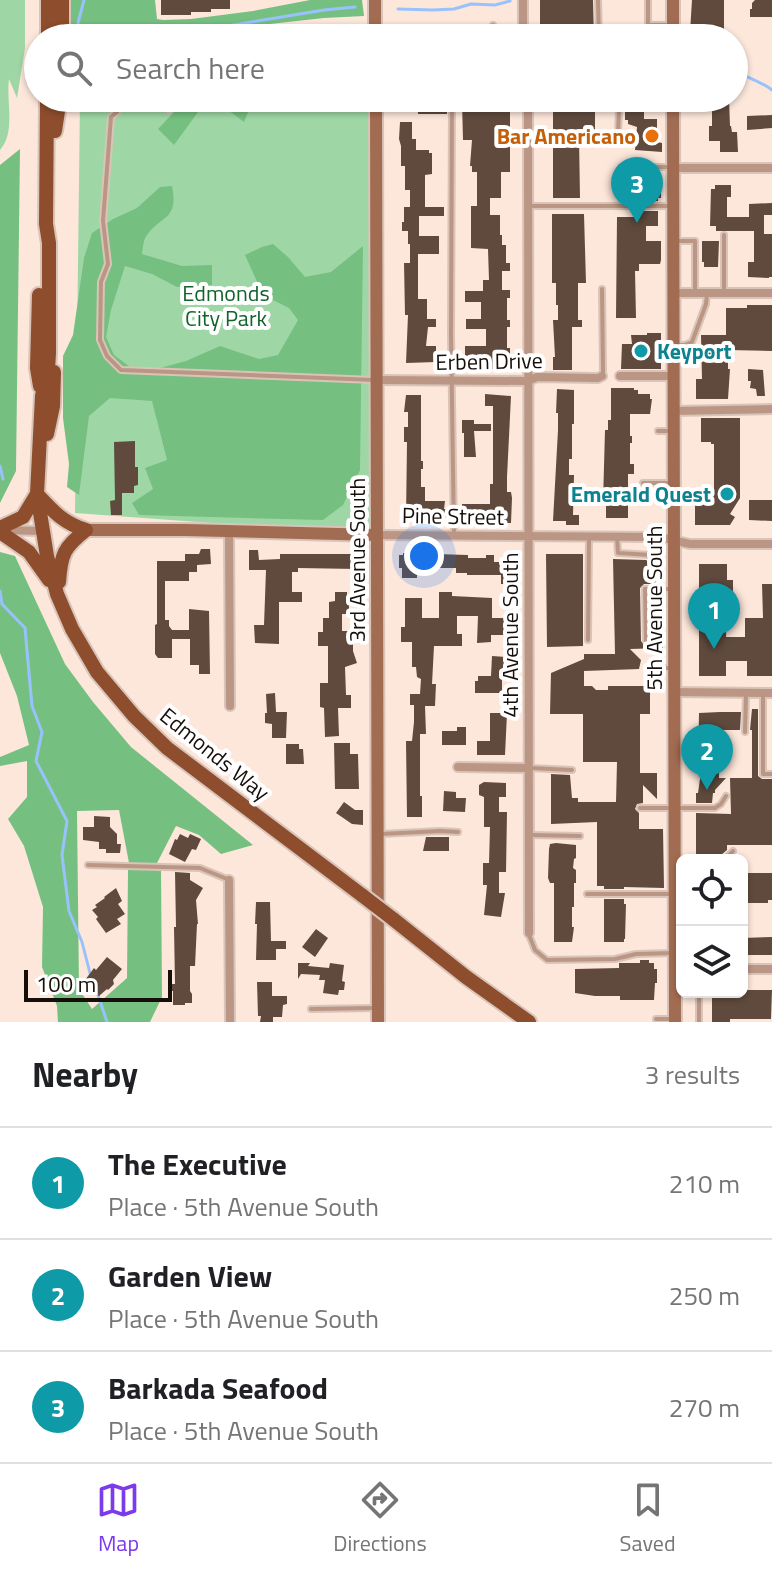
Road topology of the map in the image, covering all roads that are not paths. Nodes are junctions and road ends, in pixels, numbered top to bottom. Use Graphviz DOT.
graph roads {
  1 [pos="48,0"];
  2 [pos="55,0"];
  3 [pos="62,0"];
  4 [pos="375,0"];
  5 [pos="523,0"];
  6 [pos="598,0"];
  7 [pos="648,0"];
  8 [pos="673,0"];
  9 [pos="48,24"];
  10 [pos="55,24"];
  11 [pos="62,24"];
  12 [pos="375,24"];
  13 [pos="523,24"];
  14 [pos="599,24"];
  15 [pos="648,24"];
  16 [pos="673,24"];
  17 [pos="47,112"];
  18 [pos="56,112"];
  19 [pos="117,112"];
  20 [pos="376,112"];
  21 [pos="452,112"];
  22 [pos="528,112"];
  23 [pos="619,112"];
  24 [pos="673,112"];
  25 [pos="618,134"];
  26 [pos="656,167"];
  27 [pos="673,168"];
  28 [pos="772,168"];
  29 [pos="528,206"];
  30 [pos="673,206"];
  31 [pos="724,235"];
  32 [pos="674,241"];
  33 [pos="602,289"];
  34 [pos="673,293"];
  35 [pos="695,293"];
  36 [pos="707,293"];
  37 [pos="724,293"];
  38 [pos="772,293"];
  39 [pos="673,345"];
  40 [pos="602,376"];
  41 [pos="620,376"];
  42 [pos="673,376"];
  43 [pos="377,380"];
  44 [pos="452,380"];
  45 [pos="528,381"];
  46 [pos="772,409"];
  47 [pos="674,411"];
  48 [pos="658,431"];
  49 [pos="674,431"];
  50 [pos="39,470"];
  51 [pos="643,483"];
  52 [pos="674,483"];
  53 [pos="37,494"];
  54 [pos="0,530"];
  55 [pos="86,530"];
  56 [pos="42,531"];
  57 [pos="229,531"];
  58 [pos="376,535"];
  59 [pos="454,536"];
  60 [pos="528,537"];
  61 [pos="617,537"];
  62 [pos="589,538"];
  63 [pos="674,540"];
  64 [pos="772,544"];
  65 [pos="651,555"];
  66 [pos="674,589"];
  67 [pos="57,594"];
  68 [pos="588,640"];
  69 [pos="646,641"];
  70 [pos="660,668"];
  71 [pos="674,668"];
  72 [pos="674,692"];
  73 [pos="746,693"];
  74 [pos="768,693"];
  75 [pos="230,706"];
  76 [pos="745,732"];
  77 [pos="458,767"];
  78 [pos="529,768"];
  79 [pos="572,770"];
  80 [pos="772,774"];
  81 [pos="726,796"];
  82 [pos="675,807"];
  83 [pos="640,808"];
  84 [pos="458,832"];
  85 [pos="378,834"];
  86 [pos="529,835"];
  87 [pos="580,836"];
  88 [pos="733,851"];
  89 [pos="677,854"];
  90 [pos="730,854"];
  91 [pos="88,865"];
  92 [pos="229,880"];
  93 [pos="676,884"];
  94 [pos="587,894"];
  95 [pos="675,894"];
  96 [pos="529,933"];
  97 [pos="676,953"];
  98 [pos="748,969"];
  99 [pos="772,969"];
  100 [pos="466,977"];
  101 [pos="677,998"];
  102 [pos="699,998"];
  103 [pos="378,1008"];
  104 [pos="311,1009"];
  105 [pos="656,1019"];
  106 [pos="675,1020"];
  107 [pos="230,1022"];
  108 [pos="378,1022"];
  109 [pos="514,1022"];
  110 [pos="529,1022"];
  111 [pos="699,1022"];
  1 -- 9 [label="main road"];
  2 -- 10 [label="main road"];
  3 -- 11 [label="main road"];
  4 -- 12 [label="street"];
  5 -- 13 [label="street"];
  6 -- 14 [label="lane"];
  7 -- 15 [label="lane"];
  8 -- 16 [label="street"];
  17 -- 50 [label="main road, Edmonds Way"];
  18 -- 50 [label="main road"];
  19 -- 43 [label="lane"];
  20 -- 43 [label="street, 3rd Avenue South"];
  21 -- 44 [label="lane"];
  22 -- 29 [label="street, 4th Avenue South"];
  23 -- 25 [label="lane"];
  24 -- 27 [label="street, 5th Avenue South"];
  26 -- 27 [label="lane"];
  27 -- 28 [label="street"];
  27 -- 30 [label="street, 5th Avenue South"];
  29 -- 30 [label="lane"];
  29 -- 45 [label="street, 4th Avenue South"];
  30 -- 32 [label="street, 5th Avenue South"];
  31 -- 37 [label="lane"];
  32 -- 34 [label="street, 5th Avenue South"];
  32 -- 35 [label="lane"];
  33 -- 40 [label="lane"];
  34 -- 35 [label="street"];
  34 -- 39 [label="street, 5th Avenue South"];
  35 -- 36 [label="street"];
  36 -- 37 [label="street"];
  36 -- 39 [label="lane"];
  37 -- 38 [label="street"];
  39 -- 42 [label="street, 5th Avenue South"];
  40 -- 45 [label="street, Erben Drive"];
  41 -- 42 [label="street"];
  42 -- 47 [label="street, 5th Avenue South"];
  43 -- 44 [label="street, Erben Drive"];
  43 -- 58 [label="street, 3rd Avenue South"];
  44 -- 45 [label="street, Erben Drive"];
  44 -- 59 [label="lane"];
  45 -- 60 [label="street, 4th Avenue South"];
  46 -- 47 [label="street"];
  47 -- 49 [label="street, 5th Avenue South"];
  48 -- 49 [label="lane"];
  49 -- 52 [label="street, 5th Avenue South"];
  50 -- 53 [label="main road, Edmonds Way"];
  51 -- 52 [label="lane"];
  52 -- 63 [label="street, 5th Avenue South"];
  53 -- 54 [label="main road"];
  53 -- 55 [label="main road"];
  53 -- 56 [label="main road, Edmonds Way"];
  54 -- 56 [label="street"];
  54 -- 67 [label="main road"];
  55 -- 57 [label="street, Pine Street"];
  55 -- 67 [label="main road"];
  56 -- 67 [label="main road, Edmonds Way"];
  57 -- 58 [label="street, Pine Street"];
  57 -- 75 [label="street"];
  58 -- 59 [label="street, Pine Street"];
  58 -- 85 [label="street, 3rd Avenue South"];
  59 -- 60 [label="street, Pine Street"];
  60 -- 62 [label="street, Pine Street"];
  60 -- 78 [label="street, 4th Avenue South"];
  61 -- 62 [label="street, Pine Street"];
  61 -- 63 [label="street, Pine Street"];
  61 -- 65 [label="lane"];
  62 -- 68 [label="lane"];
  63 -- 64 [label="street, Pine Street"];
  63 -- 66 [label="street, 5th Avenue South"];
  66 -- 69 [label="lane"];
  66 -- 71 [label="street, 5th Avenue South"];
  67 -- 100 [label="main road, Edmonds Way, bridge"];
  70 -- 71 [label="lane"];
  71 -- 72 [label="street, 5th Avenue South"];
  72 -- 73 [label="street"];
  72 -- 82 [label="street, 5th Avenue South"];
  73 -- 74 [label="street"];
  73 -- 76 [label="lane"];
  74 -- 80 [label="lane"];
  77 -- 78 [label="street"];
  78 -- 79 [label="lane"];
  78 -- 86 [label="street, 4th Avenue South"];
  81 -- 82 [label="lane"];
  82 -- 83 [label="lane"];
  82 -- 89 [label="street, 5th Avenue South"];
  84 -- 85 [label="lane"];
  85 -- 103 [label="street, 3rd Avenue South"];
  86 -- 87 [label="lane"];
  86 -- 96 [label="street, 4th Avenue South"];
  88 -- 90 [label="lane"];
  91 -- 92 [label="lane"];
  92 -- 107 [label="street"];
  93 -- 95 [label="street, 5th Avenue South"];
  94 -- 95 [label="lane"];
  95 -- 97 [label="street, 5th Avenue South"];
  96 -- 97 [label="lane"];
  98 -- 99 [label="street"];
  100 -- 109 [label="main road, Edmonds Way"];
  100 -- 110 [label="main road, Edmonds Way"];
  101 -- 106 [label="street, 5th Avenue South"];
  102 -- 111 [label="lane"];
  103 -- 104 [label="lane"];
  103 -- 108 [label="street, 3rd Avenue South"];
  105 -- 106 [label="lane"];
}
